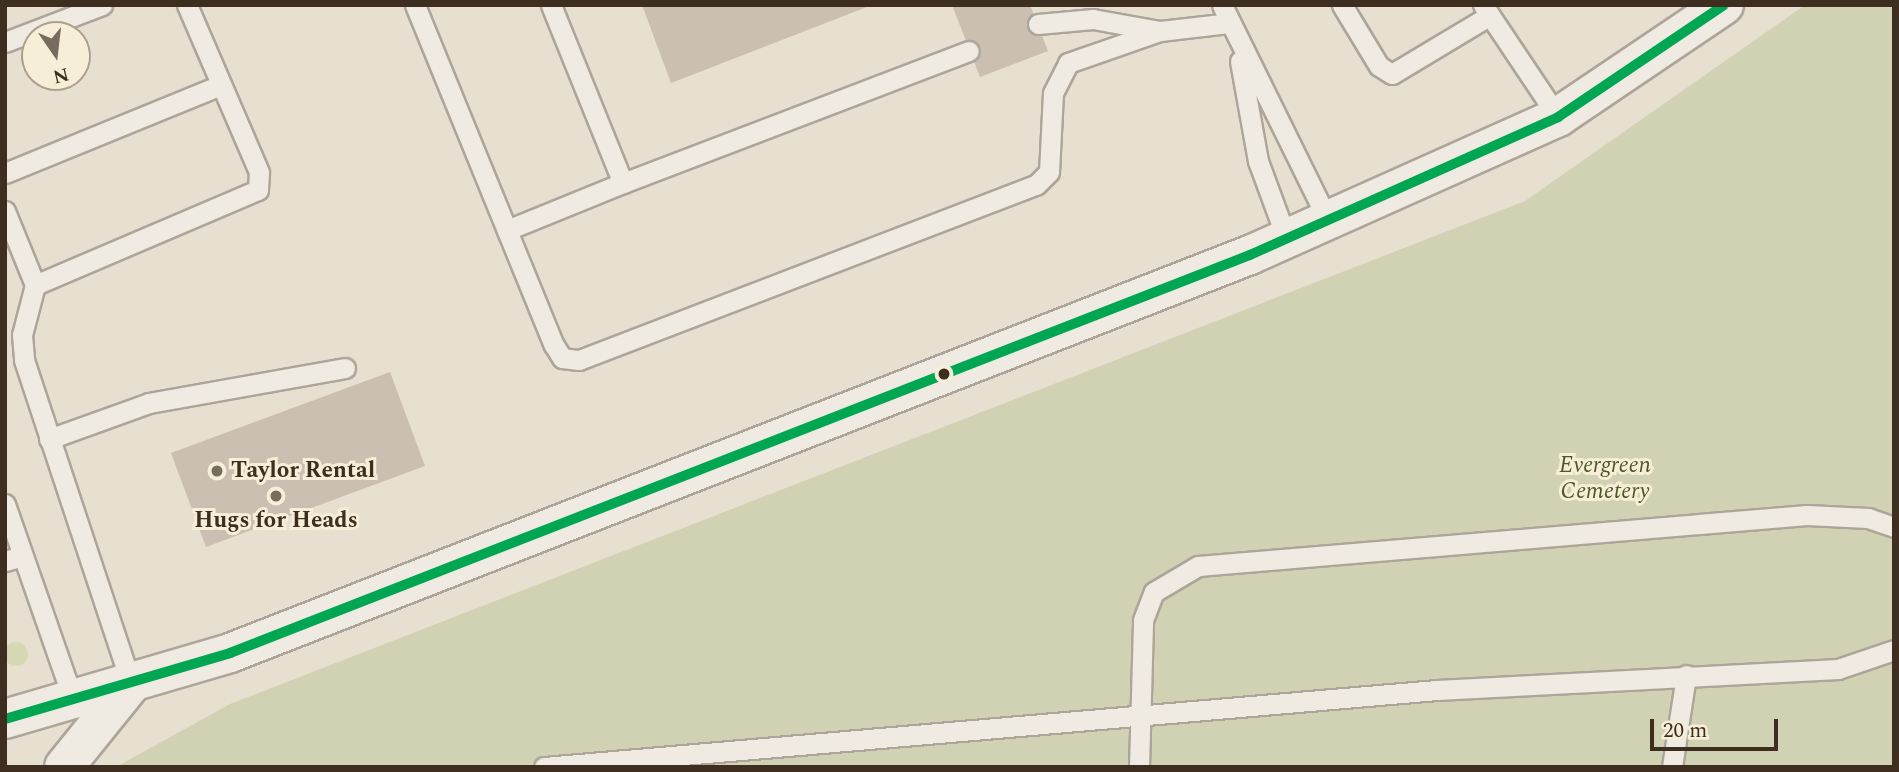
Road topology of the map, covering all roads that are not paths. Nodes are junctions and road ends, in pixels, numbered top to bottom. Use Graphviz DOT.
graph roads {
  1 [pos="102,5"];
  2 [pos="187,5"];
  3 [pos="415,5"];
  4 [pos="551,5"];
  5 [pos="1342,5"];
  6 [pos="1717,7"];
  7 [pos="1487,10"];
  8 [pos="1225,14"];
  9 [pos="1038,24"];
  10 [pos="1160,31"];
  11 [pos="5,42"];
  12 [pos="1238,46"];
  13 [pos="969,51"];
  14 [pos="221,85"];
  15 [pos="1558,117"];
  16 [pos="5,173"];
  17 [pos="622,183"];
  18 [pos="5,211"];
  19 [pos="1329,222"];
  20 [pos="507,230"];
  21 [pos="1287,240"];
  22 [pos="35,285"];
  23 [pos="345,368"];
  24 [pos="50,439"];
  25 [pos="5,504"];
  26 [pos="1894,527"];
  27 [pos="14,558"];
  28 [pos="1894,650"];
  29 [pos="1686,675"];
  30 [pos="131,684"];
  31 [pos="74,702"];
  32 [pos="1142,718"];
  33 [pos="5,719"];
  34 [pos="64,767"];
  35 [pos="544,767"];
  36 [pos="1139,767"];
  37 [pos="1672,767"];
  1 -- 11 [label="lane"];
  2 -- 14 [label="lane"];
  3 -- 20 [label="lane"];
  4 -- 17 [label="lane"];
  5 -- 7 [label="lane"];
  6 -- 15 [label="main road"];
  7 -- 15 [label="lane"];
  8 -- 10 [label="lane"];
  8 -- 12 [label="lane"];
  9 -- 10 [label="lane"];
  10 -- 20 [label="lane"];
  12 -- 19 [label="lane"];
  12 -- 21 [label="lane"];
  13 -- 17 [label="lane"];
  14 -- 16 [label="lane"];
  14 -- 22 [label="lane"];
  15 -- 19 [label="main road"];
  17 -- 20 [label="lane"];
  18 -- 22 [label="lane"];
  19 -- 21 [label="main road"];
  21 -- 30 [label="main road"];
  22 -- 24 [label="lane"];
  23 -- 24 [label="lane"];
  24 -- 30 [label="lane"];
  25 -- 27 [label="lane"];
  26 -- 32 [label="lane"];
  27 -- 31 [label="lane"];
  28 -- 29 [label="lane"];
  29 -- 32 [label="lane"];
  29 -- 37 [label="lane"];
  30 -- 31 [label="main road"];
  30 -- 34 [label="main road"];
  31 -- 33 [label="main road"];
  32 -- 35 [label="lane"];
  32 -- 36 [label="lane"];
}
